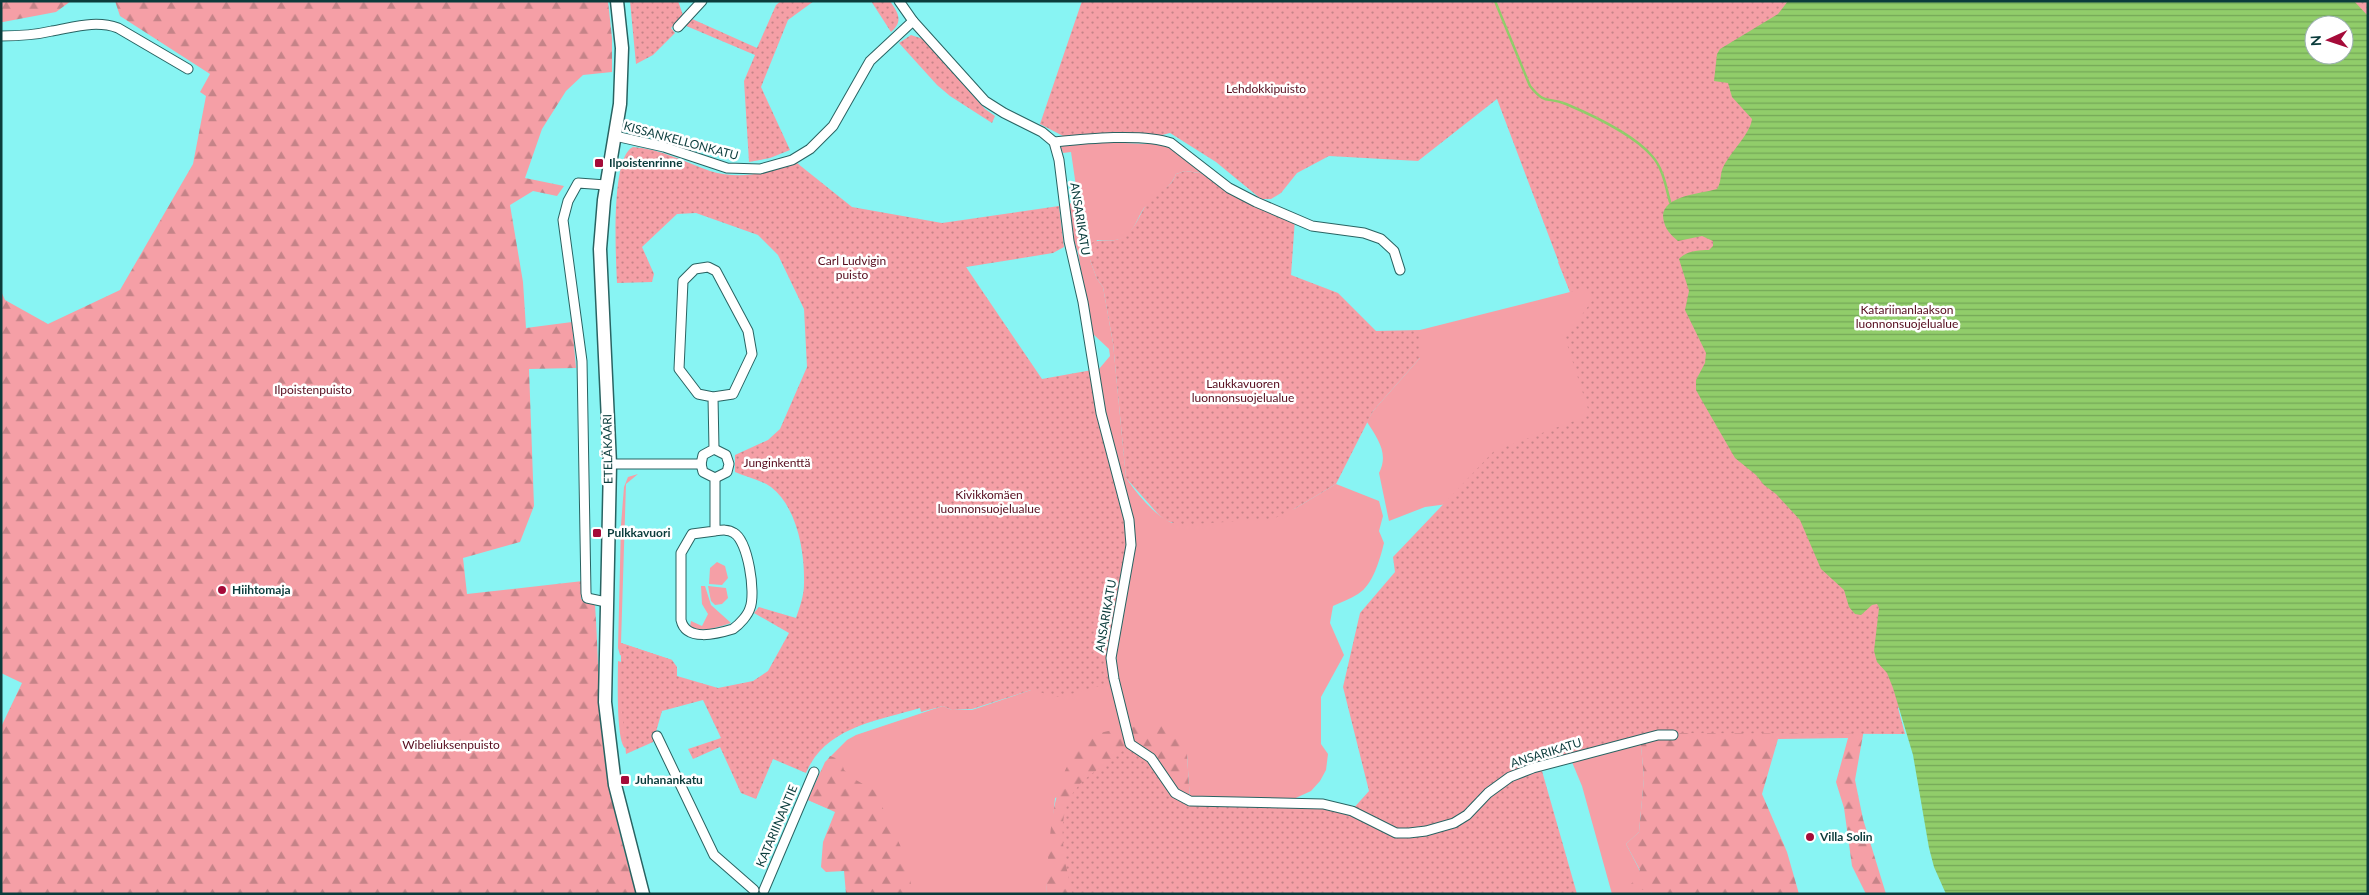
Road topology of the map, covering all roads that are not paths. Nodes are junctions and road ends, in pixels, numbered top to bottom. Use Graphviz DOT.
graph roads {
  1 [pos="617,1"];
  2 [pos="702,1"];
  3 [pos="899,1"];
  4 [pos="913,20"];
  5 [pos="678,27"];
  6 [pos="1,36"];
  7 [pos="188,69"];
  8 [pos="615,136"];
  9 [pos="1054,142"];
  10 [pos="606,185"];
  11 [pos="1400,270"];
  12 [pos="713,397"];
  13 [pos="714,450"];
  14 [pos="610,464"];
  15 [pos="701,464"];
  16 [pos="715,478"];
  17 [pos="715,531"];
  18 [pos="606,602"];
  19 [pos="1673,735"];
  20 [pos="657,736"];
  21 [pos="814,772"];
  22 [pos="751,892"];
  23 [pos="766,892"];
  24 [pos="643,894"];
  1 -- 8 [label="main road, ETELÄKAARI"];
  2 -- 5 [label="street"];
  3 -- 4 [label="street"];
  4 -- 8 [label="street, KISSANKELLONKATU"];
  4 -- 9 [label="street"];
  6 -- 7 [label="street"];
  8 -- 10 [label="main road, ETELÄKAARI"];
  9 -- 11 [label="street"];
  9 -- 19 [label="street, ANSARIKATU"];
  10 -- 14 [label="main road, ETELÄKAARI"];
  10 -- 18 [label="street"];
  12 -- 12 [label="street"];
  12 -- 13 [label="street"];
  13 -- 15 [label="street"];
  13 -- 16 [label="street"];
  14 -- 15 [label="street"];
  14 -- 18 [label="main road, ETELÄKAARI"];
  15 -- 16 [label="street"];
  16 -- 17 [label="street"];
  17 -- 17 [label="street"];
  18 -- 24 [label="main road, ETELÄKAARI"];
  20 -- 22 [label="street"];
  21 -- 23 [label="street, KATARIINANTIE"];
  22 -- 23 [label="street"];
}
